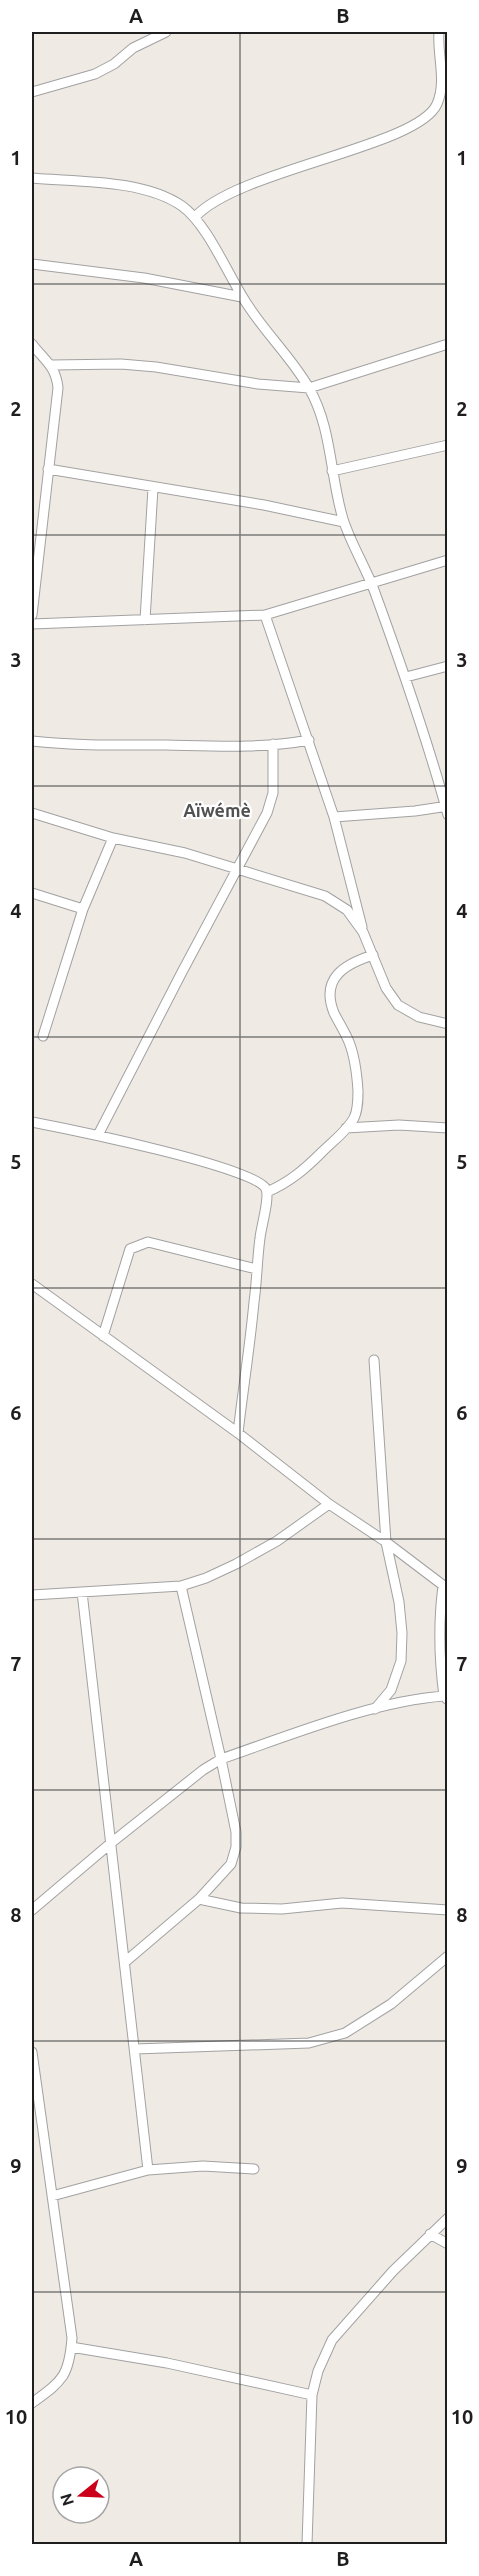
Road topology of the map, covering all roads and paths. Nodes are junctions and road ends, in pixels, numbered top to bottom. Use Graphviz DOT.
graph roads {
  1 [pos="166,32"];
  2 [pos="439,32"];
  3 [pos="32,92"];
  4 [pos="32,178"];
  5 [pos="195,217"];
  6 [pos="32,264"];
  7 [pos="242,297"];
  8 [pos="32,344"];
  9 [pos="447,344"];
  10 [pos="52,365"];
  11 [pos="309,388"];
  12 [pos="447,445"];
  13 [pos="48,469"];
  14 [pos="332,471"];
  15 [pos="153,488"];
  16 [pos="344,522"];
  17 [pos="447,560"];
  18 [pos="371,584"];
  19 [pos="32,615"];
  20 [pos="265,615"];
  21 [pos="146,620"];
  22 [pos="32,624"];
  23 [pos="447,666"];
  24 [pos="406,677"];
  25 [pos="309,740"];
  26 [pos="32,741"];
  27 [pos="273,744"];
  28 [pos="447,809"];
  29 [pos="32,813"];
  30 [pos="334,817"];
  31 [pos="113,838"];
  32 [pos="239,868"];
  33 [pos="32,893"];
  34 [pos="83,909"];
  35 [pos="363,932"];
  36 [pos="373,955"];
  37 [pos="447,1024"];
  38 [pos="43,1036"];
  39 [pos="32,1122"];
  40 [pos="346,1128"];
  41 [pos="447,1128"];
  42 [pos="98,1135"];
  43 [pos="267,1192"];
  44 [pos="256,1269"];
  45 [pos="32,1284"];
  46 [pos="103,1336"];
  47 [pos="374,1360"];
  48 [pos="238,1433"];
  49 [pos="329,1504"];
  50 [pos="386,1542"];
  51 [pos="180,1586"];
  52 [pos="445,1588"];
  53 [pos="82,1592"];
  54 [pos="32,1595"];
  55 [pos="446,1698"];
  56 [pos="375,1709"];
  57 [pos="221,1759"];
  58 [pos="111,1843"];
  59 [pos="199,1899"];
  60 [pos="32,1910"];
  61 [pos="447,1910"];
  62 [pos="447,1956"];
  63 [pos="125,1962"];
  64 [pos="135,2049"];
  65 [pos="32,2052"];
  66 [pos="254,2169"];
  67 [pos="148,2170"];
  68 [pos="52,2196"];
  69 [pos="447,2218"];
  70 [pos="430,2234"];
  71 [pos="447,2244"];
  72 [pos="71,2347"];
  73 [pos="312,2395"];
  74 [pos="32,2403"];
  75 [pos="307,2544"];
  1 -- 3 [label="street"];
  2 -- 5 [label="street"];
  4 -- 5 [label="street"];
  5 -- 7 [label="street"];
  6 -- 7 [label="street"];
  7 -- 11 [label="street"];
  8 -- 10 [label="street"];
  9 -- 11 [label="street"];
  10 -- 11 [label="street"];
  10 -- 13 [label="street"];
  11 -- 14 [label="street"];
  12 -- 14 [label="street"];
  13 -- 15 [label="street"];
  13 -- 19 [label="street"];
  14 -- 16 [label="street"];
  15 -- 16 [label="street"];
  15 -- 21 [label="street"];
  16 -- 18 [label="street"];
  17 -- 18 [label="street"];
  18 -- 20 [label="street"];
  18 -- 24 [label="street"];
  20 -- 21 [label="street"];
  20 -- 25 [label="street"];
  21 -- 22 [label="street"];
  23 -- 24 [label="street"];
  24 -- 28 [label="street"];
  25 -- 27 [label="street"];
  25 -- 30 [label="street"];
  26 -- 27 [label="street"];
  27 -- 32 [label="street"];
  28 -- 30 [label="street"];
  29 -- 31 [label="street"];
  30 -- 35 [label="street"];
  31 -- 32 [label="street"];
  31 -- 34 [label="street"];
  32 -- 35 [label="street"];
  32 -- 42 [label="street"];
  33 -- 34 [label="street"];
  34 -- 38 [label="street"];
  35 -- 36 [label="street"];
  36 -- 37 [label="street"];
  36 -- 40 [label="street"];
  39 -- 42 [label="street"];
  40 -- 41 [label="street"];
  40 -- 43 [label="street"];
  42 -- 43 [label="street"];
  43 -- 44 [label="street"];
  44 -- 46 [label="street"];
  44 -- 48 [label="street"];
  45 -- 46 [label="street"];
  46 -- 48 [label="street"];
  47 -- 50 [label="street"];
  48 -- 49 [label="street"];
  49 -- 50 [label="street"];
  49 -- 51 [label="street"];
  50 -- 52 [label="street"];
  50 -- 56 [label="street"];
  51 -- 53 [label="street"];
  51 -- 57 [label="street"];
  52 -- 55 [label="street"];
  53 -- 54 [label="street"];
  53 -- 58 [label="street"];
  55 -- 56 [label="street"];
  56 -- 57 [label="street"];
  57 -- 58 [label="street"];
  57 -- 59 [label="street"];
  58 -- 60 [label="street"];
  58 -- 63 [label="street"];
  59 -- 61 [label="street"];
  59 -- 63 [label="street"];
  62 -- 64 [label="street"];
  63 -- 64 [label="street"];
  64 -- 67 [label="street"];
  65 -- 68 [label="street"];
  66 -- 67 [label="street"];
  67 -- 68 [label="street"];
  68 -- 72 [label="street"];
  69 -- 70 [label="street"];
  70 -- 71 [label="street"];
  70 -- 73 [label="street"];
  72 -- 73 [label="street"];
  72 -- 74 [label="street"];
  73 -- 75 [label="street"];
}
